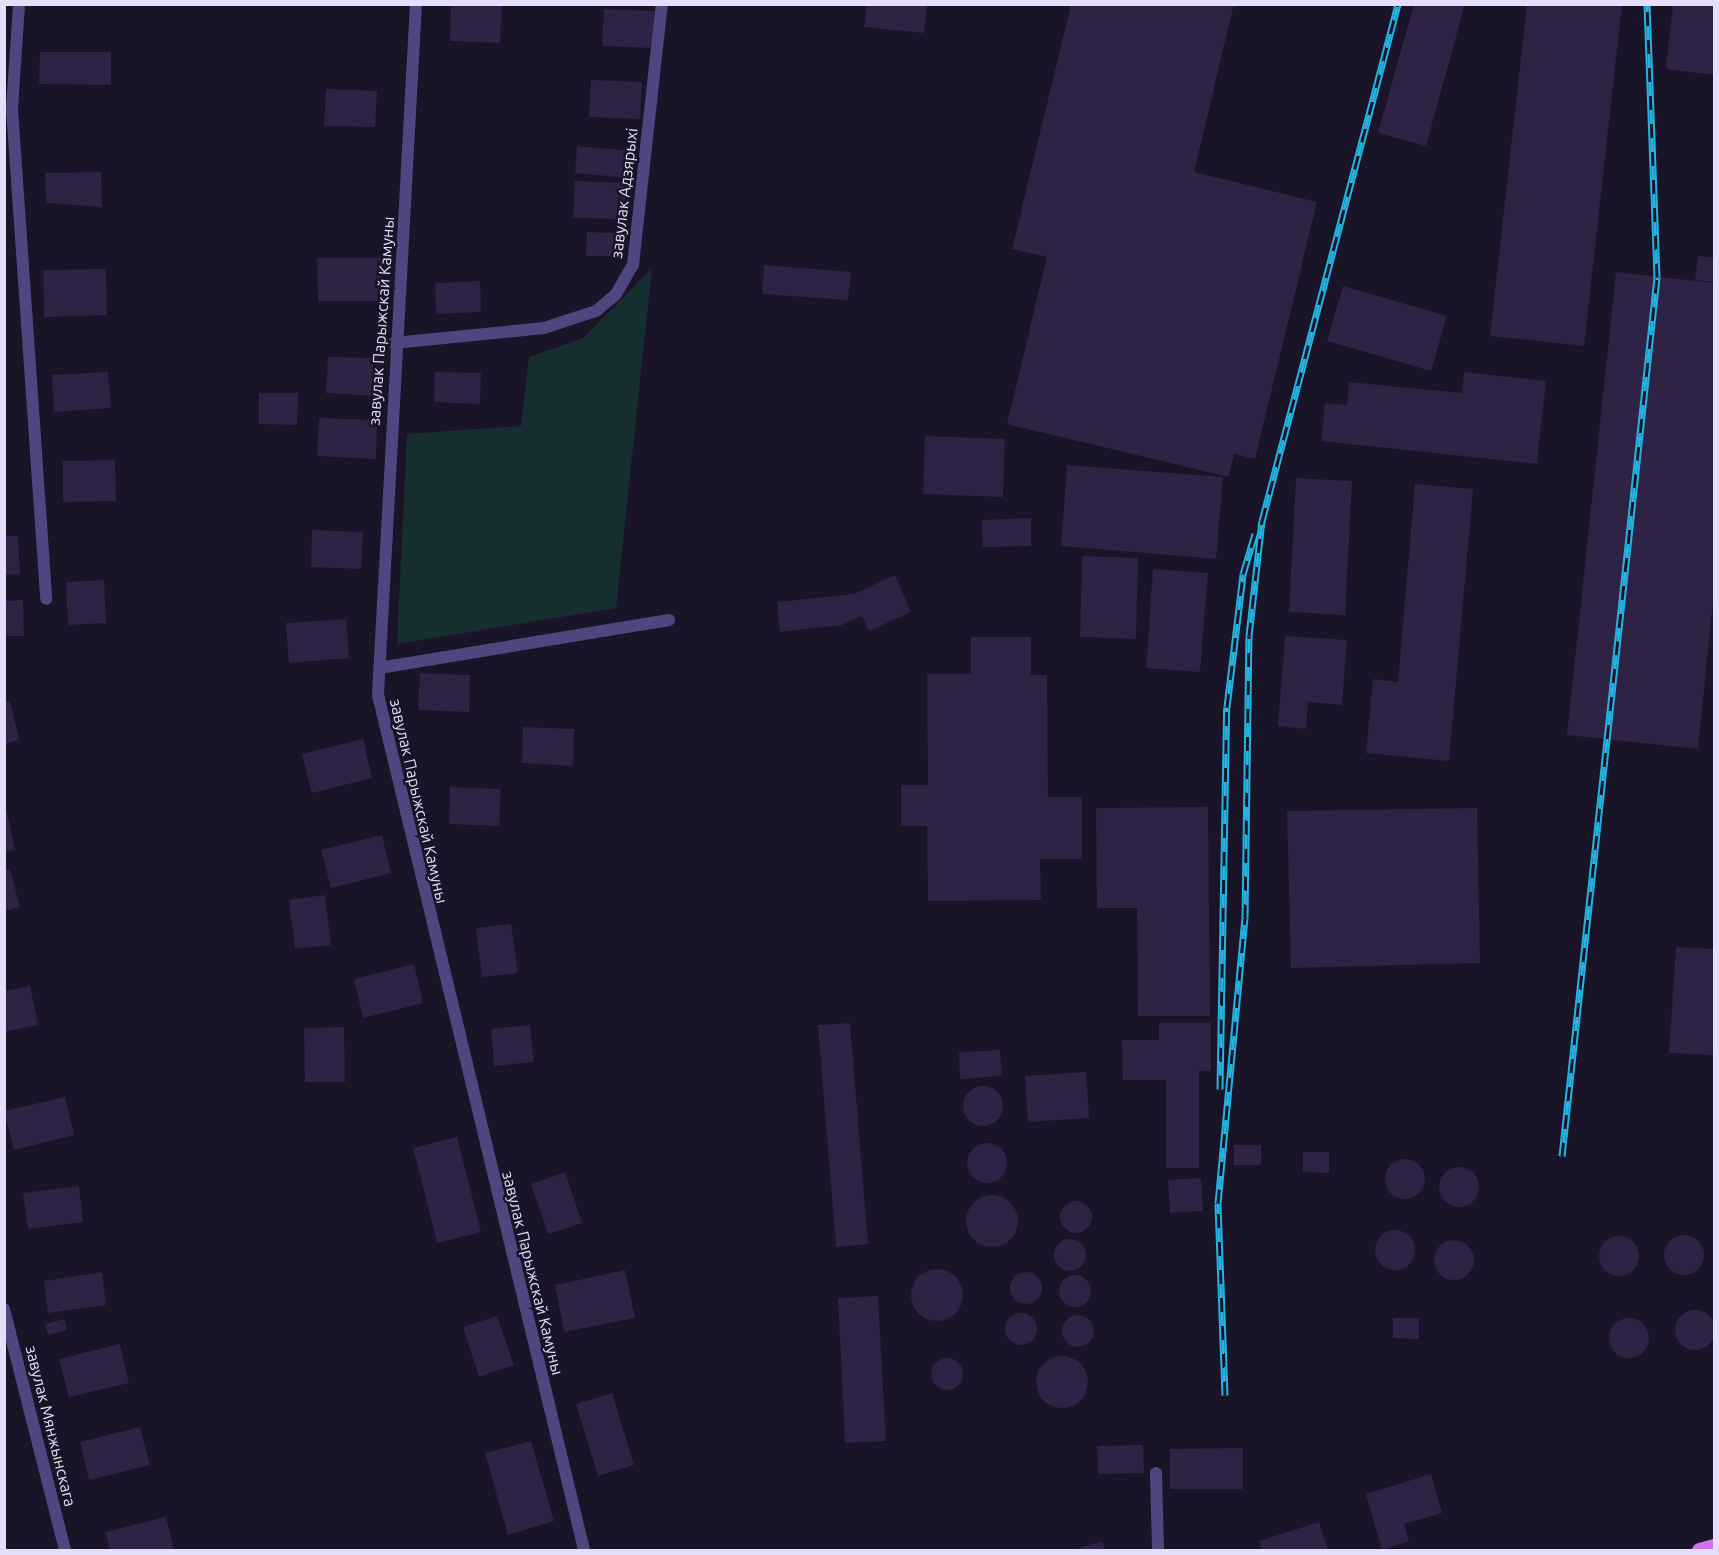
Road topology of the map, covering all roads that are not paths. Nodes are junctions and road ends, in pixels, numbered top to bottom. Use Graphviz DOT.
graph roads {
  1 [pos="19,4"];
  2 [pos="416,4"];
  3 [pos="662,4"];
  4 [pos="8,109"];
  5 [pos="394,342"];
  6 [pos="46,599"];
  7 [pos="669,620"];
  8 [pos="379,668"];
  9 [pos="4,1309"];
  10 [pos="1156,1473"];
  11 [pos="1714,1546"];
  12 [pos="65,1551"];
  13 [pos="584,1551"];
  14 [pos="1158,1551"];
  15 [pos="1699,1551"];
  1 -- 4 [label="street"];
  2 -- 5 [label="street, завулак Парыжскай Камуны"];
  3 -- 5 [label="street, завулак Адзярыхі"];
  4 -- 6 [label="street"];
  5 -- 8 [label="street, завулак Парыжскай Камуны"];
  7 -- 8 [label="street"];
  8 -- 13 [label="street, завулак Парыжскай Камуны"];
  9 -- 12 [label="street, завулак Мянжынскага"];
  10 -- 14 [label="street"];
  11 -- 15 [label="main road"];
}
